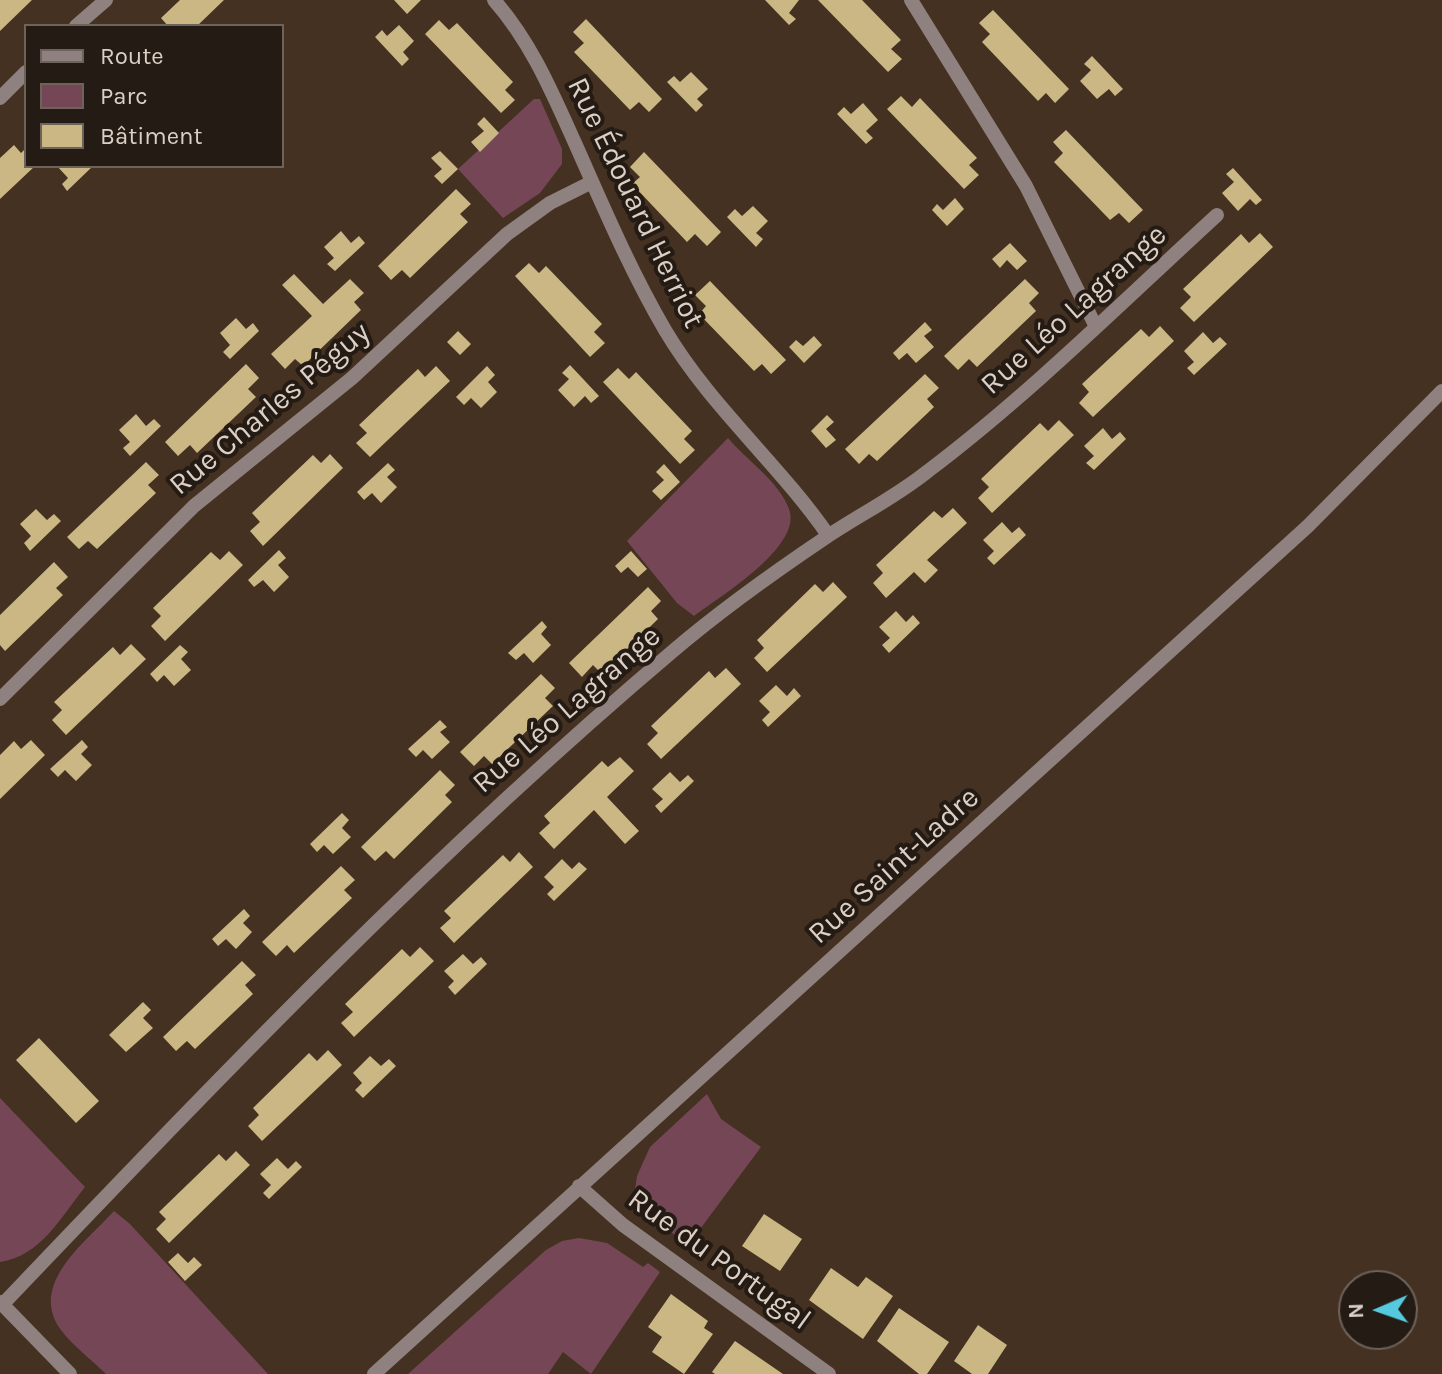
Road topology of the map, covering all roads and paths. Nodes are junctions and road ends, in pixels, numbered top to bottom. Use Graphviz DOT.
graph roads {
  1 [pos="106,0"];
  2 [pos="494,0"];
  3 [pos="911,0"];
  4 [pos="78,24"];
  5 [pos="24,74"];
  6 [pos="0,98"];
  7 [pos="592,182"];
  8 [pos="1217,215"];
  9 [pos="1096,327"];
  10 [pos="1442,391"];
  11 [pos="828,535"];
  12 [pos="0,699"];
  13 [pos="579,1186"];
  14 [pos="1,1303"];
  15 [pos="70,1374"];
  16 [pos="374,1374"];
  17 [pos="829,1374"];
  1 -- 4 [label="street"];
  2 -- 7 [label="street, Rue Édouard Herriot"];
  3 -- 9 [label="street"];
  5 -- 6 [label="street"];
  7 -- 11 [label="street, Rue Édouard Herriot"];
  7 -- 12 [label="street, Rue Charles Péguy"];
  8 -- 9 [label="street, Rue Léo Lagrange"];
  9 -- 11 [label="street, Rue Léo Lagrange"];
  10 -- 13 [label="street, Rue Saint-Ladre"];
  11 -- 14 [label="street, Rue Léo Lagrange"];
  13 -- 16 [label="street, Rue Saint-Ladre"];
  13 -- 17 [label="street, Rue du Portugal"];
  14 -- 15 [label="street"];
}
